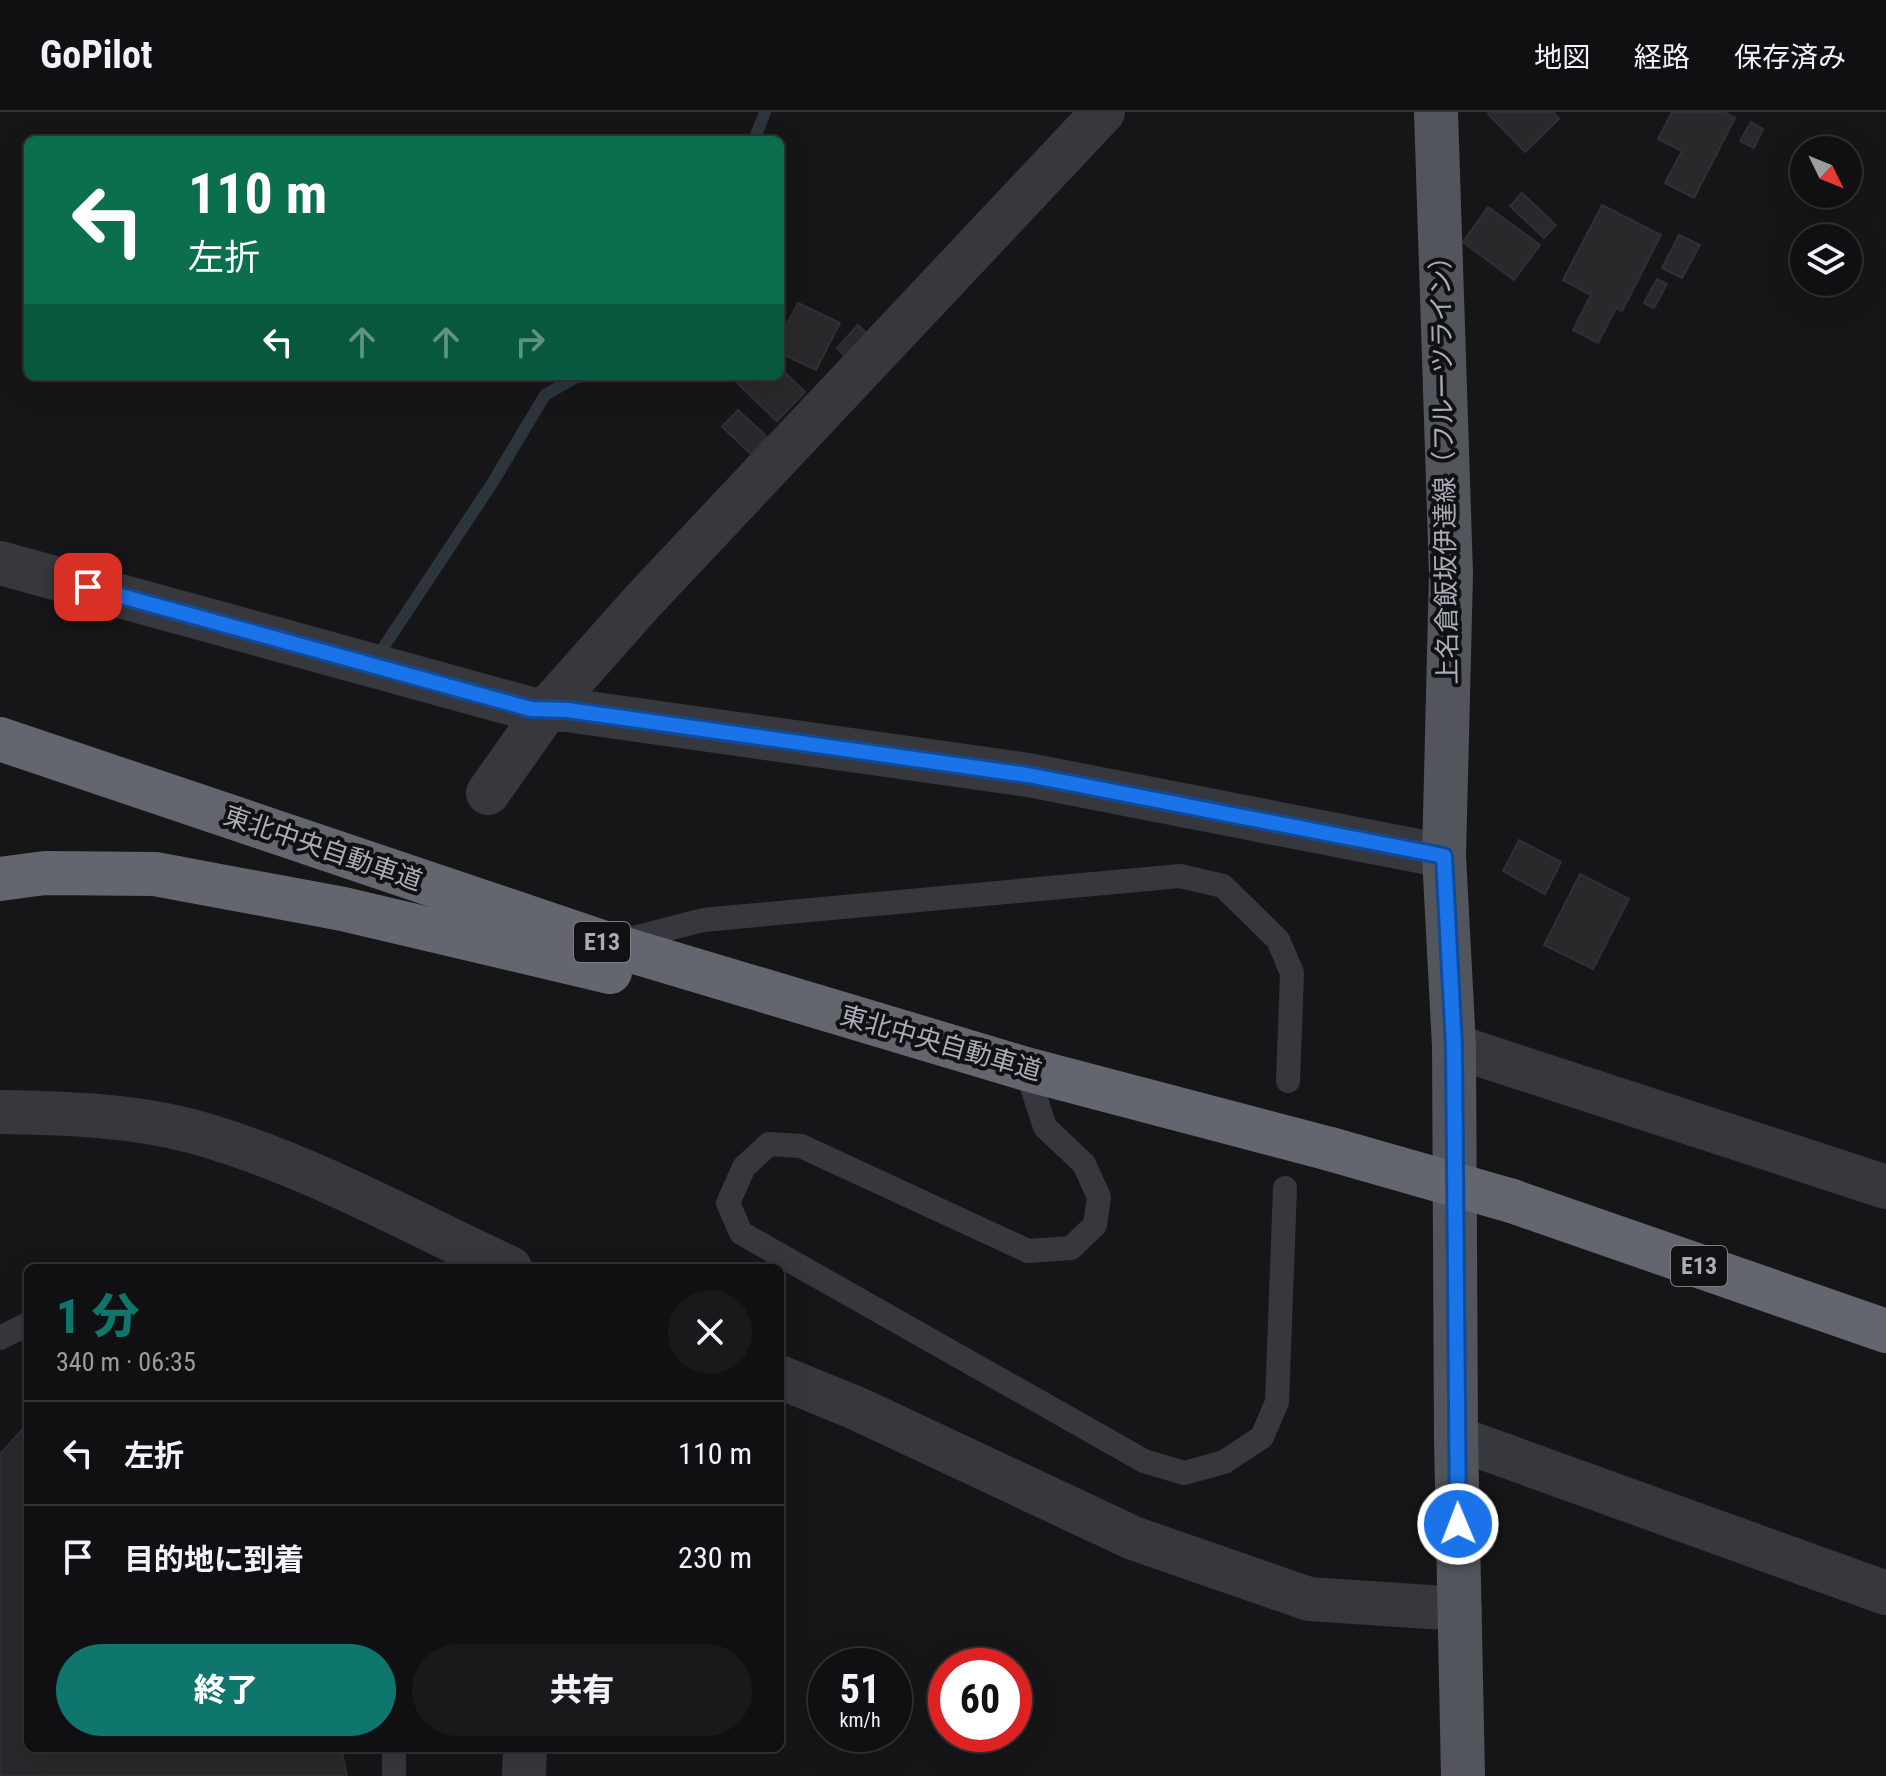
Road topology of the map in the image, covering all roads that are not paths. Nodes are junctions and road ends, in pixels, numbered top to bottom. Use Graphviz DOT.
graph roads {
  1 [pos="1103,112"];
  2 [pos="1436,112"];
  3 [pos="0,563"];
  4 [pos="547,709"];
  5 [pos="0,728"];
  6 [pos="0,739"];
  7 [pos="488,793"];
  8 [pos="184,800"];
  9 [pos="1444,856"];
  10 [pos="0,879"];
  11 [pos="608,944"];
  12 [pos="1454,1046"];
  13 [pos="1026,1069"];
  14 [pos="1288,1081"];
  15 [pos="0,1112"];
  16 [pos="1886,1187"];
  17 [pos="1285,1188"];
  18 [pos="501,1264"];
  19 [pos="24,1326"];
  20 [pos="1886,1331"];
  21 [pos="0,1338"];
  22 [pos="784,1379"];
  23 [pos="1456,1438"];
  24 [pos="1886,1593"];
  25 [pos="1460,1609"];
  26 [pos="394,1752"];
  27 [pos="525,1752"];
  28 [pos="394,1776"];
  29 [pos="524,1776"];
  30 [pos="1463,1776"];
  1 -- 4 [label="street"];
  2 -- 9 [label="main road, 上名倉飯坂伊達線（フルーツライン）"];
  3 -- 4 [label="street"];
  4 -- 7 [label="street"];
  4 -- 9 [label="street"];
  5 -- 8 [label="highway"];
  6 -- 8 [label="highway, 東北中央自動車道 / E13"];
  8 -- 11 [label="highway, 東北中央自動車道 / E13"];
  9 -- 12 [label="main road, 上名倉飯坂伊達線（フルーツライン）"];
  10 -- 13 [label="highway"];
  11 -- 13 [label="highway, 東北中央自動車道 / E13"];
  11 -- 14 [label="lane"];
  12 -- 16 [label="street"];
  12 -- 23 [label="main road, 上名倉飯坂伊達線（フルーツライン）"];
  13 -- 17 [label="lane"];
  13 -- 20 [label="highway, 東北中央自動車道 / E13, bridge"];
  15 -- 18 [label="street"];
  19 -- 21 [label="lane"];
  22 -- 25 [label="street"];
  23 -- 24 [label="street"];
  23 -- 25 [label="main road, 上名倉飯坂伊達線（フルーツライン）"];
  25 -- 30 [label="main road, 上名倉飯坂伊達線（フルーツライン）"];
  26 -- 28 [label="lane"];
  27 -- 29 [label="street"];
}
